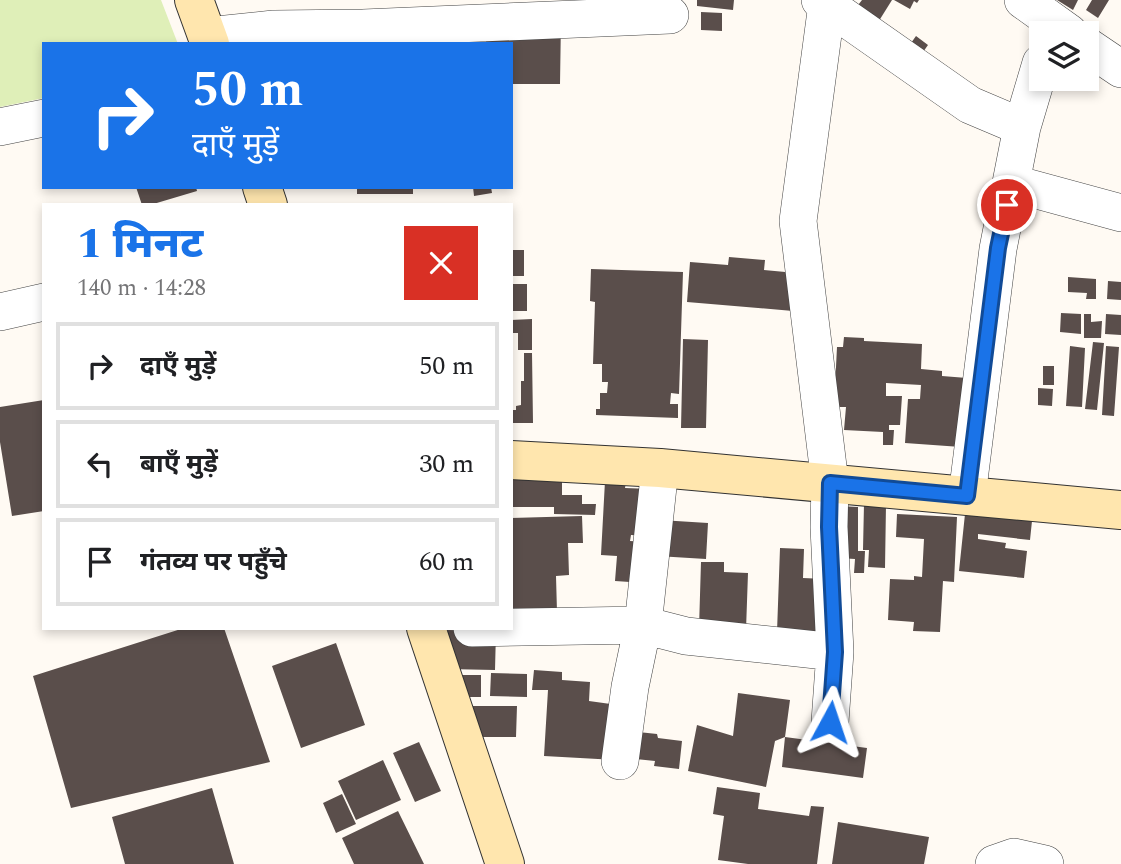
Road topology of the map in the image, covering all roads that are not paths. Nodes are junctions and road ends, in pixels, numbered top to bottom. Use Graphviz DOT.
graph roads {
  1 [pos="194,0"];
  2 [pos="1023,0"];
  3 [pos="826,1"];
  4 [pos="670,15"];
  5 [pos="1048,21"];
  6 [pos="209,40"];
  7 [pos="1099,54"];
  8 [pos="1121,69"];
  9 [pos="1033,91"];
  10 [pos="42,118"];
  11 [pos="0,127"];
  12 [pos="1022,127"];
  13 [pos="1011,183"];
  14 [pos="1118,202"];
  15 [pos="42,302"];
  16 [pos="0,312"];
  17 [pos="513,460"];
  18 [pos="660,468"];
  19 [pos="830,483"];
  20 [pos="967,496"];
  21 [pos="1121,510"];
  22 [pos="643,625"];
  23 [pos="513,627"];
  24 [pos="427,630"];
  25 [pos="835,652"];
  26 [pos="830,722"];
  27 [pos="620,761"];
  28 [pos="505,864"];
  29 [pos="994,864"];
  30 [pos="1045,864"];
  1 -- 6 [label="main road"];
  2 -- 5 [label="street"];
  3 -- 12 [label="street"];
  3 -- 19 [label="street"];
  4 -- 6 [label="street"];
  7 -- 8 [label="street"];
  9 -- 12 [label="street"];
  10 -- 11 [label="street"];
  12 -- 13 [label="street"];
  13 -- 14 [label="street"];
  13 -- 20 [label="street"];
  15 -- 16 [label="street"];
  17 -- 18 [label="main road"];
  18 -- 19 [label="main road"];
  18 -- 22 [label="street"];
  19 -- 20 [label="main road"];
  19 -- 25 [label="street"];
  20 -- 21 [label="main road"];
  22 -- 23 [label="street"];
  22 -- 25 [label="street"];
  22 -- 27 [label="street"];
  24 -- 28 [label="main road"];
  25 -- 26 [label="street"];
  29 -- 30 [label="street"];
}
